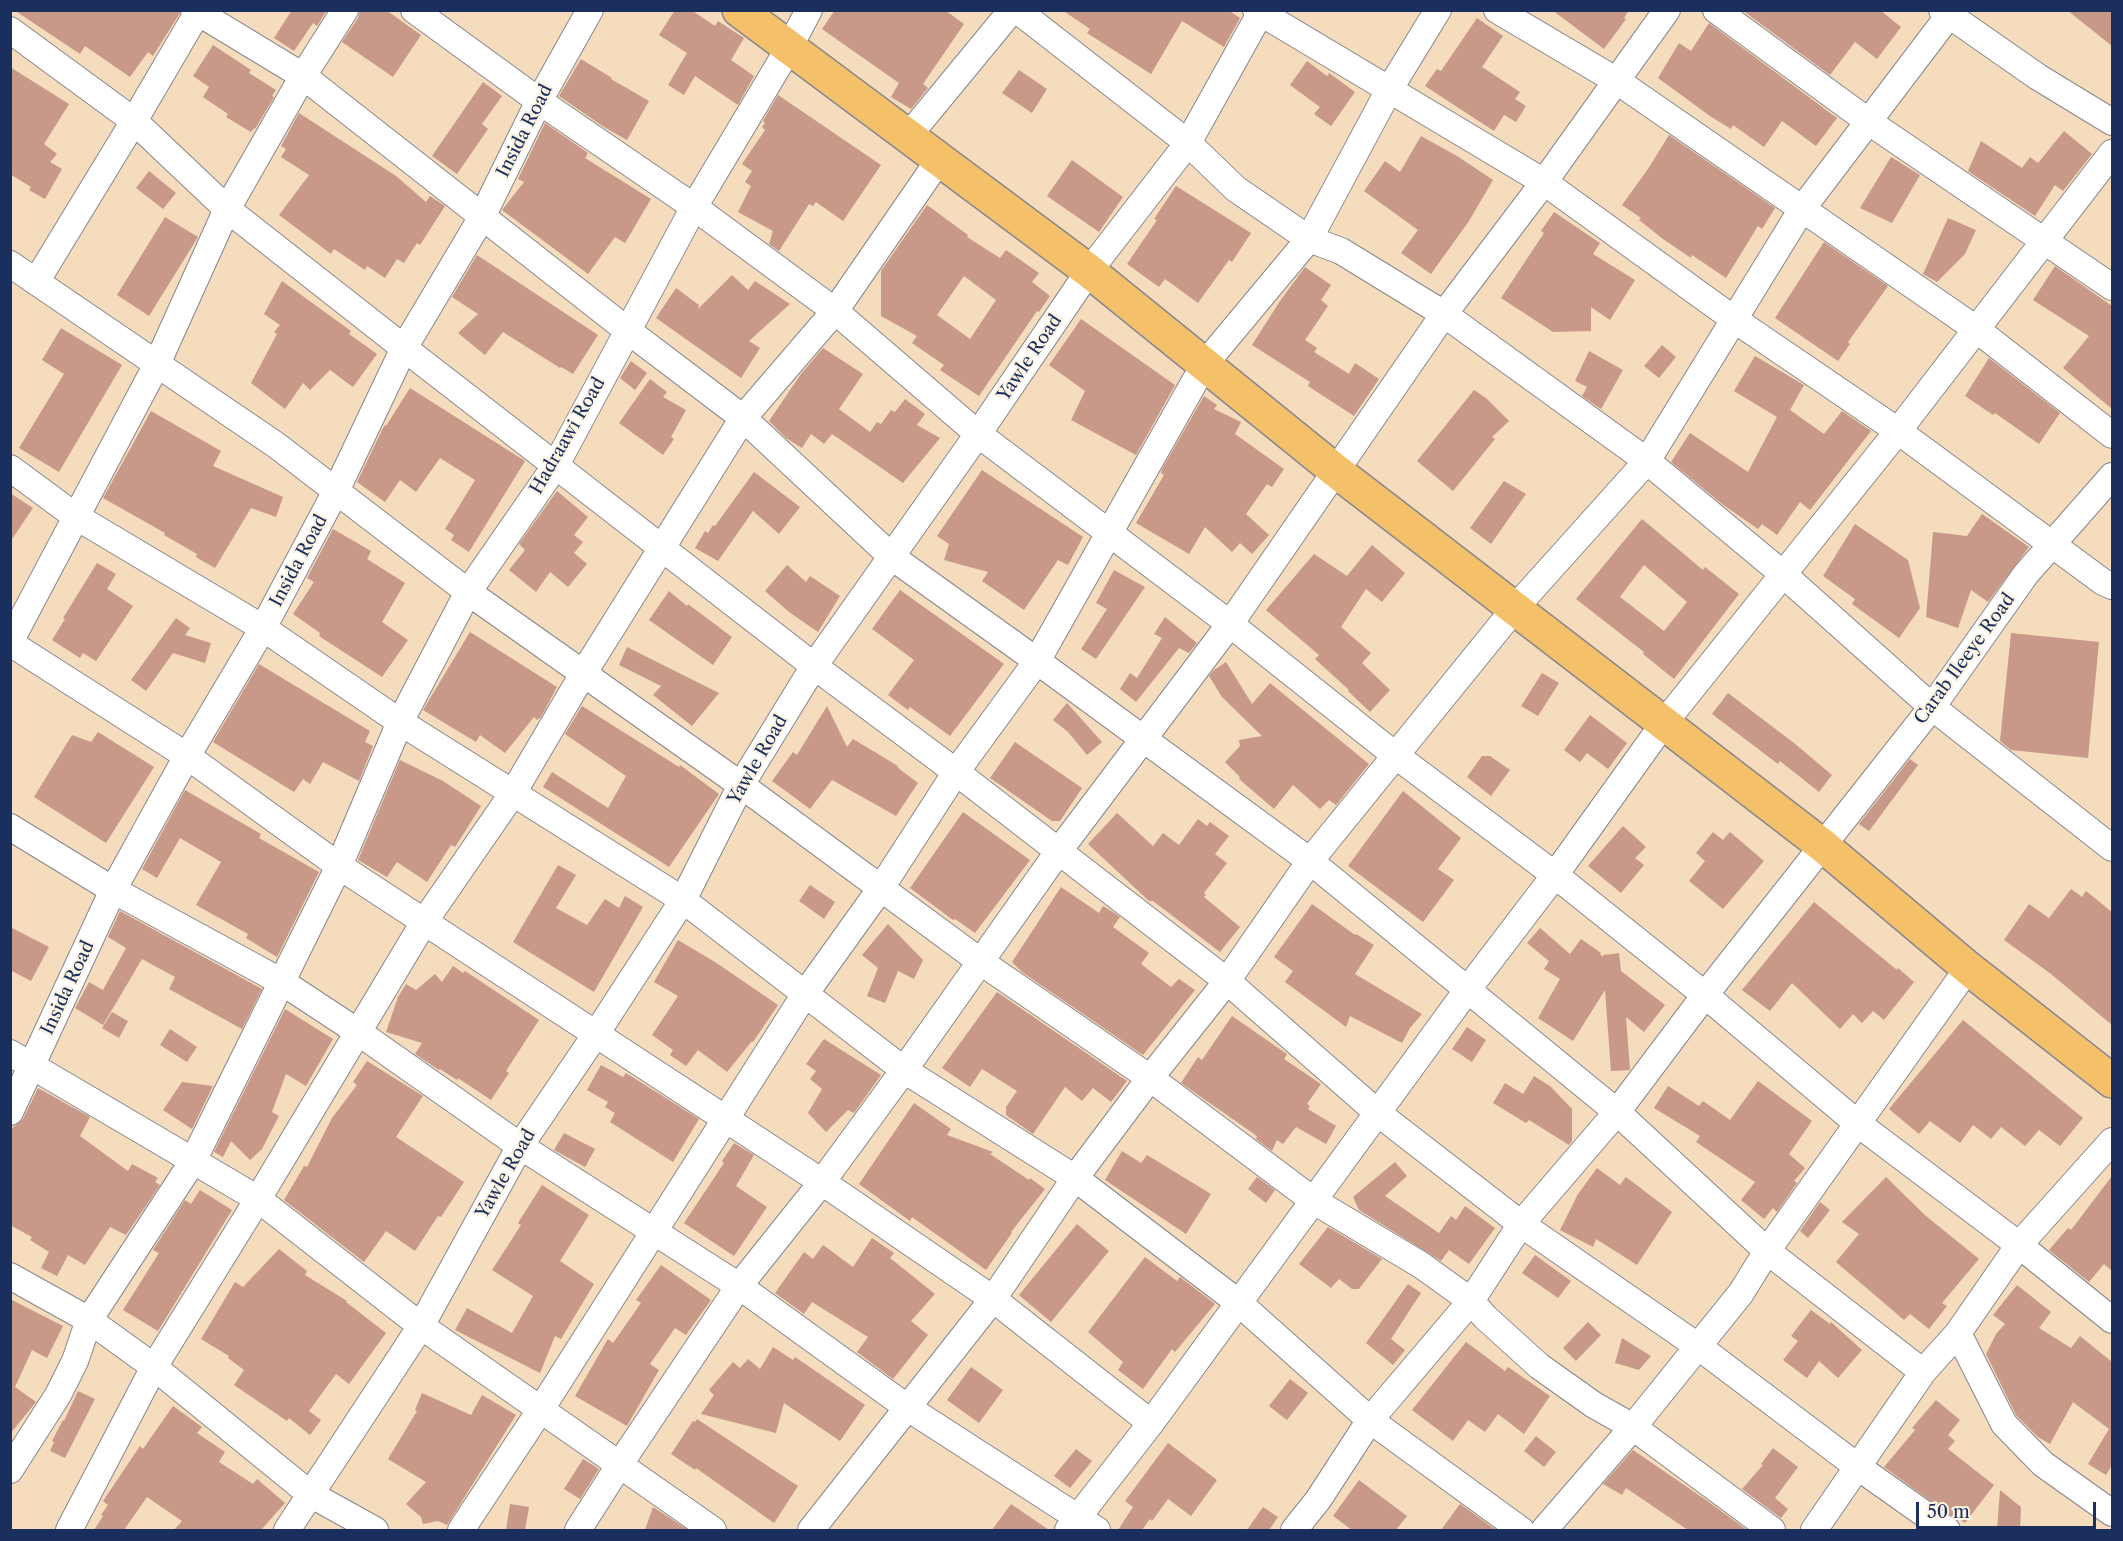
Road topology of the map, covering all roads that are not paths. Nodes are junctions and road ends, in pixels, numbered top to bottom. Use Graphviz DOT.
graph roads {
  1 [pos="345,10"];
  2 [pos="414,10"];
  3 [pos="590,10"];
  4 [pos="739,10"];
  5 [pos="808,10"];
  6 [pos="1015,10"];
  7 [pos="1438,10"];
  8 [pos="1497,10"];
  9 [pos="1667,10"];
  10 [pos="1716,10"];
  11 [pos="197,11"];
  12 [pos="1260,12"];
  13 [pos="1948,12"];
  14 [pos="10,30"];
  15 [pos="789,48"];
  16 [pos="303,76"];
  17 [pos="1617,81"];
  18 [pos="1389,90"];
  19 [pos="539,101"];
  20 [pos="134,121"];
  21 [pos="1869,122"];
  22 [pos="2112,122"];
  23 [pos="909,135"];
  24 [pos="1188,143"];
  25 [pos="2112,153"];
  26 [pos="939,160"];
  27 [pos="1544,182"];
  28 [pos="694,207"];
  29 [pos="227,209"];
  30 [pos="1802,210"];
  31 [pos="482,217"];
  32 [pos="1309,238"];
  33 [pos="2044,241"];
  34 [pos="10,264"];
  35 [pos="1089,271"];
  36 [pos="36,282"];
  37 [pos="2112,287"];
  38 [pos="835,311"];
  39 [pos="1443,314"];
  40 [pos="1735,320"];
  41 [pos="1976,329"];
  42 [pos="627,330"];
  43 [pos="404,348"];
  44 [pos="157,364"];
  45 [pos="1204,365"];
  46 [pos="743,418"];
  47 [pos="1898,431"];
  48 [pos="978,434"];
  49 [pos="2112,435"];
  50 [pos="1647,461"];
  51 [pos="556,465"];
  52 [pos="10,468"];
  53 [pos="1336,471"];
  54 [pos="2112,476"];
  55 [pos="336,491"];
  56 [pos="75,516"];
  57 [pos="1108,532"];
  58 [pos="2054,545"];
  59 [pos="662,548"];
  60 [pos="892,557"];
  61 [pos="1784,575"];
  62 [pos="2112,586"];
  63 [pos="468,592"];
  64 [pos="1515,608"];
  65 [pos="1230,624"];
  66 [pos="263,628"];
  67 [pos="10,642"];
  68 [pos="1037,661"];
  69 [pos="814,666"];
  70 [pos="583,674"];
  71 [pos="1932,707"];
  72 [pos="400,722"];
  73 [pos="1664,723"];
  74 [pos="1143,740"];
  75 [pos="1395,754"];
  76 [pos="187,756"];
  77 [pos="956,772"];
  78 [pos="741,785"];
  79 [pos="513,793"];
  80 [pos="10,827"];
  81 [pos="1822,845"];
  82 [pos="2112,848"];
  83 [pos="1058,852"];
  84 [pos="1310,861"];
  85 [pos="339,866"];
  86 [pos="1555,875"];
  87 [pos="880,888"];
  88 [pos="113,890"];
  89 [pos="683,900"];
  90 [pos="424,922"];
  91 [pos="981,962"];
  92 [pos="1968,968"];
  93 [pos="1227,981"];
  94 [pos="282,982"];
  95 [pos="1468,989"];
  96 [pos="805,994"];
  97 [pos="1705,995"];
  98 [pos="358,1032"];
  99 [pos="596,1034"];
  100 [pos="21,1059"];
  101 [pos="904,1070"];
  102 [pos="1150,1078"];
  103 [pos="2112,1081"];
  104 [pos="10,1112"];
  105 [pos="1617,1112"];
  106 [pos="1379,1114"];
  107 [pos="727,1119"];
  108 [pos="1857,1124"];
  109 [pos="2112,1141"];
  110 [pos="520,1146"];
  111 [pos="193,1161"];
  112 [pos="1075,1179"];
  113 [pos="822,1182"];
  114 [pos="258,1199"];
  115 [pos="1314,1201"];
  116 [pos="1521,1224"];
  117 [pos="654,1232"];
  118 [pos="2019,1245"];
  119 [pos="1767,1251"];
  120 [pos="10,1276"];
  121 [pos="739,1286"];
  122 [pos="993,1299"];
  123 [pos="1471,1301"];
  124 [pos="1239,1303"];
  125 [pos="89,1320"];
  126 [pos="2112,1320"];
  127 [pos="420,1326"];
  128 [pos="1958,1333"];
  129 [pos="1700,1347"];
  130 [pos="154,1367"];
  131 [pos="1923,1372"];
  132 [pos="908,1408"];
  133 [pos="541,1409"];
  134 [pos="1370,1420"];
  135 [pos="1151,1423"];
  136 [pos="1633,1427"];
  137 [pos="620,1464"];
  138 [pos="1858,1467"];
  139 [pos="10,1470"];
  140 [pos="310,1494"];
  141 [pos="2112,1513"];
  142 [pos="1081,1526"];
  143 [pos="69,1530"];
  144 [pos="287,1530"];
  145 [pos="375,1530"];
  146 [pos="461,1530"];
  147 [pos="578,1530"];
  148 [pos="713,1530"];
  149 [pos="811,1530"];
  150 [pos="1294,1530"];
  151 [pos="1521,1530"];
  152 [pos="1544,1530"];
  153 [pos="1772,1530"];
  154 [pos="1814,1530"];
  155 [pos="1947,1530"];
  1 -- 16 [label="street"];
  2 -- 19 [label="street"];
  3 -- 19 [label="street, Insida Road"];
  4 -- 15 [label="highway"];
  5 -- 15 [label="street, Hadraawi Road"];
  6 -- 23 [label="street"];
  6 -- 24 [label="street"];
  7 -- 18 [label="street"];
  8 -- 17 [label="street"];
  9 -- 17 [label="street"];
  10 -- 21 [label="street"];
  11 -- 16 [label="street"];
  11 -- 20 [label="street"];
  12 -- 18 [label="street"];
  12 -- 24 [label="street, Yawle Road"];
  13 -- 21 [label="street"];
  13 -- 22 [label="street"];
  14 -- 20 [label="street"];
  15 -- 23 [label="highway"];
  15 -- 28 [label="street, Hadraawi Road"];
  16 -- 29 [label="street"];
  16 -- 31 [label="street"];
  17 -- 27 [label="street"];
  17 -- 30 [label="street"];
  18 -- 27 [label="street"];
  18 -- 32 [label="street"];
  19 -- 28 [label="street"];
  19 -- 31 [label="street, Insida Road"];
  20 -- 29 [label="street"];
  20 -- 36 [label="street"];
  21 -- 30 [label="street"];
  21 -- 33 [label="street"];
  23 -- 26 [label="highway"];
  24 -- 32 [label="street"];
  24 -- 35 [label="street, Yawle Road"];
  25 -- 33 [label="street"];
  26 -- 35 [label="highway"];
  26 -- 38 [label="street"];
  27 -- 39 [label="street"];
  27 -- 40 [label="street"];
  28 -- 38 [label="street"];
  28 -- 42 [label="street, Hadraawi Road"];
  29 -- 43 [label="street"];
  29 -- 44 [label="street"];
  30 -- 40 [label="street"];
  30 -- 41 [label="street"];
  31 -- 42 [label="street"];
  31 -- 43 [label="street, Insida Road"];
  32 -- 39 [label="street"];
  32 -- 45 [label="street"];
  33 -- 37 [label="street"];
  33 -- 41 [label="street"];
  34 -- 36 [label="street"];
  35 -- 45 [label="highway"];
  35 -- 48 [label="street, Yawle Road"];
  36 -- 44 [label="street"];
  38 -- 46 [label="street"];
  38 -- 48 [label="street"];
  39 -- 50 [label="street"];
  39 -- 53 [label="street"];
  40 -- 47 [label="street"];
  40 -- 50 [label="street"];
  41 -- 47 [label="street"];
  41 -- 49 [label="street"];
  42 -- 46 [label="street"];
  42 -- 51 [label="street, Hadraawi Road"];
  43 -- 51 [label="street"];
  43 -- 55 [label="street, Insida Road"];
  44 -- 55 [label="street"];
  44 -- 56 [label="street"];
  45 -- 53 [label="highway"];
  45 -- 57 [label="street"];
  46 -- 59 [label="street"];
  46 -- 60 [label="street"];
  47 -- 58 [label="street"];
  47 -- 61 [label="street"];
  48 -- 57 [label="street"];
  48 -- 60 [label="street, Yawle Road"];
  50 -- 61 [label="street"];
  50 -- 64 [label="street"];
  51 -- 59 [label="street"];
  51 -- 63 [label="street, Hadraawi Road"];
  52 -- 56 [label="street"];
  53 -- 64 [label="highway"];
  53 -- 65 [label="street"];
  54 -- 58 [label="street, Carab Ileeye Road"];
  55 -- 63 [label="street"];
  55 -- 66 [label="street, Insida Road"];
  56 -- 66 [label="street"];
  56 -- 67 [label="street"];
  57 -- 65 [label="street"];
  57 -- 68 [label="street"];
  58 -- 62 [label="street"];
  58 -- 71 [label="street, Carab Ileeye Road"];
  59 -- 69 [label="street"];
  59 -- 70 [label="street"];
  60 -- 68 [label="street"];
  60 -- 69 [label="street, Yawle Road"];
  61 -- 71 [label="street"];
  61 -- 73 [label="street"];
  63 -- 70 [label="street"];
  63 -- 72 [label="street, Hadraawi Road"];
  64 -- 73 [label="highway"];
  64 -- 75 [label="street"];
  65 -- 74 [label="street"];
  65 -- 75 [label="street"];
  66 -- 72 [label="street"];
  66 -- 76 [label="street, Insida Road"];
  67 -- 76 [label="street"];
  68 -- 74 [label="street"];
  68 -- 77 [label="street"];
  69 -- 77 [label="street"];
  69 -- 78 [label="street, Yawle Road"];
  70 -- 78 [label="street"];
  70 -- 79 [label="street"];
  71 -- 81 [label="street, Carab Ileeye Road"];
  71 -- 82 [label="street"];
  72 -- 79 [label="street"];
  72 -- 85 [label="street, Hadraawi Road"];
  73 -- 81 [label="highway"];
  73 -- 86 [label="street"];
  74 -- 83 [label="street"];
  74 -- 84 [label="street"];
  75 -- 84 [label="street"];
  75 -- 86 [label="street"];
  76 -- 85 [label="street"];
  76 -- 88 [label="street, Insida Road"];
  77 -- 83 [label="street"];
  77 -- 87 [label="street"];
  78 -- 87 [label="street"];
  78 -- 89 [label="street, Yawle Road"];
  79 -- 89 [label="street"];
  79 -- 90 [label="street"];
  80 -- 88 [label="street"];
  81 -- 92 [label="highway"];
  81 -- 97 [label="street, Carab Ileeye Road"];
  83 -- 91 [label="street"];
  83 -- 93 [label="street"];
  84 -- 93 [label="street"];
  84 -- 95 [label="street"];
  85 -- 90 [label="street"];
  85 -- 94 [label="street, Hadraawi Road"];
  86 -- 95 [label="street"];
  86 -- 97 [label="street"];
  87 -- 91 [label="street"];
  87 -- 96 [label="street"];
  88 -- 94 [label="street"];
  88 -- 100 [label="street, Insida Road"];
  89 -- 96 [label="street"];
  89 -- 99 [label="street, Yawle Road"];
  90 -- 98 [label="street"];
  90 -- 99 [label="street"];
  91 -- 101 [label="street"];
  91 -- 102 [label="street"];
  92 -- 103 [label="highway"];
  92 -- 108 [label="street"];
  93 -- 102 [label="street"];
  93 -- 106 [label="street"];
  94 -- 98 [label="street"];
  94 -- 111 [label="street, Hadraawi Road"];
  95 -- 105 [label="street"];
  95 -- 106 [label="street"];
  96 -- 101 [label="street"];
  96 -- 107 [label="street"];
  97 -- 105 [label="street, Carab Ileeye Road"];
  97 -- 108 [label="street"];
  98 -- 110 [label="street"];
  98 -- 114 [label="street"];
  99 -- 107 [label="street"];
  99 -- 110 [label="street, Yawle Road"];
  100 -- 104 [label="street, Insida Road"];
  100 -- 111 [label="street"];
  101 -- 112 [label="street"];
  101 -- 113 [label="street"];
  102 -- 112 [label="street"];
  102 -- 115 [label="street"];
  105 -- 116 [label="street, Carab Ileeye Road"];
  105 -- 119 [label="street"];
  106 -- 115 [label="street"];
  106 -- 116 [label="street"];
  107 -- 113 [label="street"];
  107 -- 117 [label="street"];
  108 -- 118 [label="street"];
  108 -- 119 [label="street"];
  109 -- 118 [label="street"];
  110 -- 117 [label="street"];
  110 -- 127 [label="street, Yawle Road"];
  111 -- 114 [label="street"];
  111 -- 125 [label="street, Hadraawi Road"];
  112 -- 122 [label="street"];
  112 -- 124 [label="street"];
  113 -- 121 [label="street"];
  113 -- 122 [label="street"];
  114 -- 127 [label="street"];
  114 -- 130 [label="street"];
  115 -- 123 [label="street"];
  115 -- 124 [label="street"];
  116 -- 123 [label="street, Carab Ileeye Road"];
  116 -- 129 [label="street"];
  117 -- 121 [label="street"];
  117 -- 133 [label="street"];
  118 -- 126 [label="street"];
  118 -- 128 [label="street"];
  119 -- 129 [label="street"];
  119 -- 131 [label="street"];
  120 -- 125 [label="street"];
  121 -- 132 [label="street"];
  121 -- 137 [label="street"];
  122 -- 132 [label="street"];
  122 -- 135 [label="street"];
  123 -- 134 [label="street, Carab Ileeye Road"];
  123 -- 136 [label="street"];
  124 -- 134 [label="street"];
  124 -- 135 [label="street"];
  125 -- 130 [label="street"];
  125 -- 139 [label="street, Hadraawi Road"];
  127 -- 133 [label="street"];
  127 -- 140 [label="street, Yawle Road"];
  128 -- 131 [label="street"];
  128 -- 141 [label="street"];
  129 -- 136 [label="street"];
  129 -- 138 [label="street"];
  130 -- 140 [label="street"];
  130 -- 143 [label="street"];
  131 -- 138 [label="street"];
  132 -- 142 [label="street"];
  132 -- 149 [label="street"];
  133 -- 137 [label="street"];
  133 -- 146 [label="street"];
  134 -- 150 [label="street, Carab Ileeye Road"];
  134 -- 151 [label="street"];
  135 -- 142 [label="street"];
  136 -- 152 [label="street"];
  136 -- 153 [label="street"];
  137 -- 147 [label="street"];
  137 -- 148 [label="street"];
  138 -- 154 [label="street"];
  138 -- 155 [label="street"];
  140 -- 144 [label="street, Yawle Road"];
  140 -- 145 [label="street"];
}
